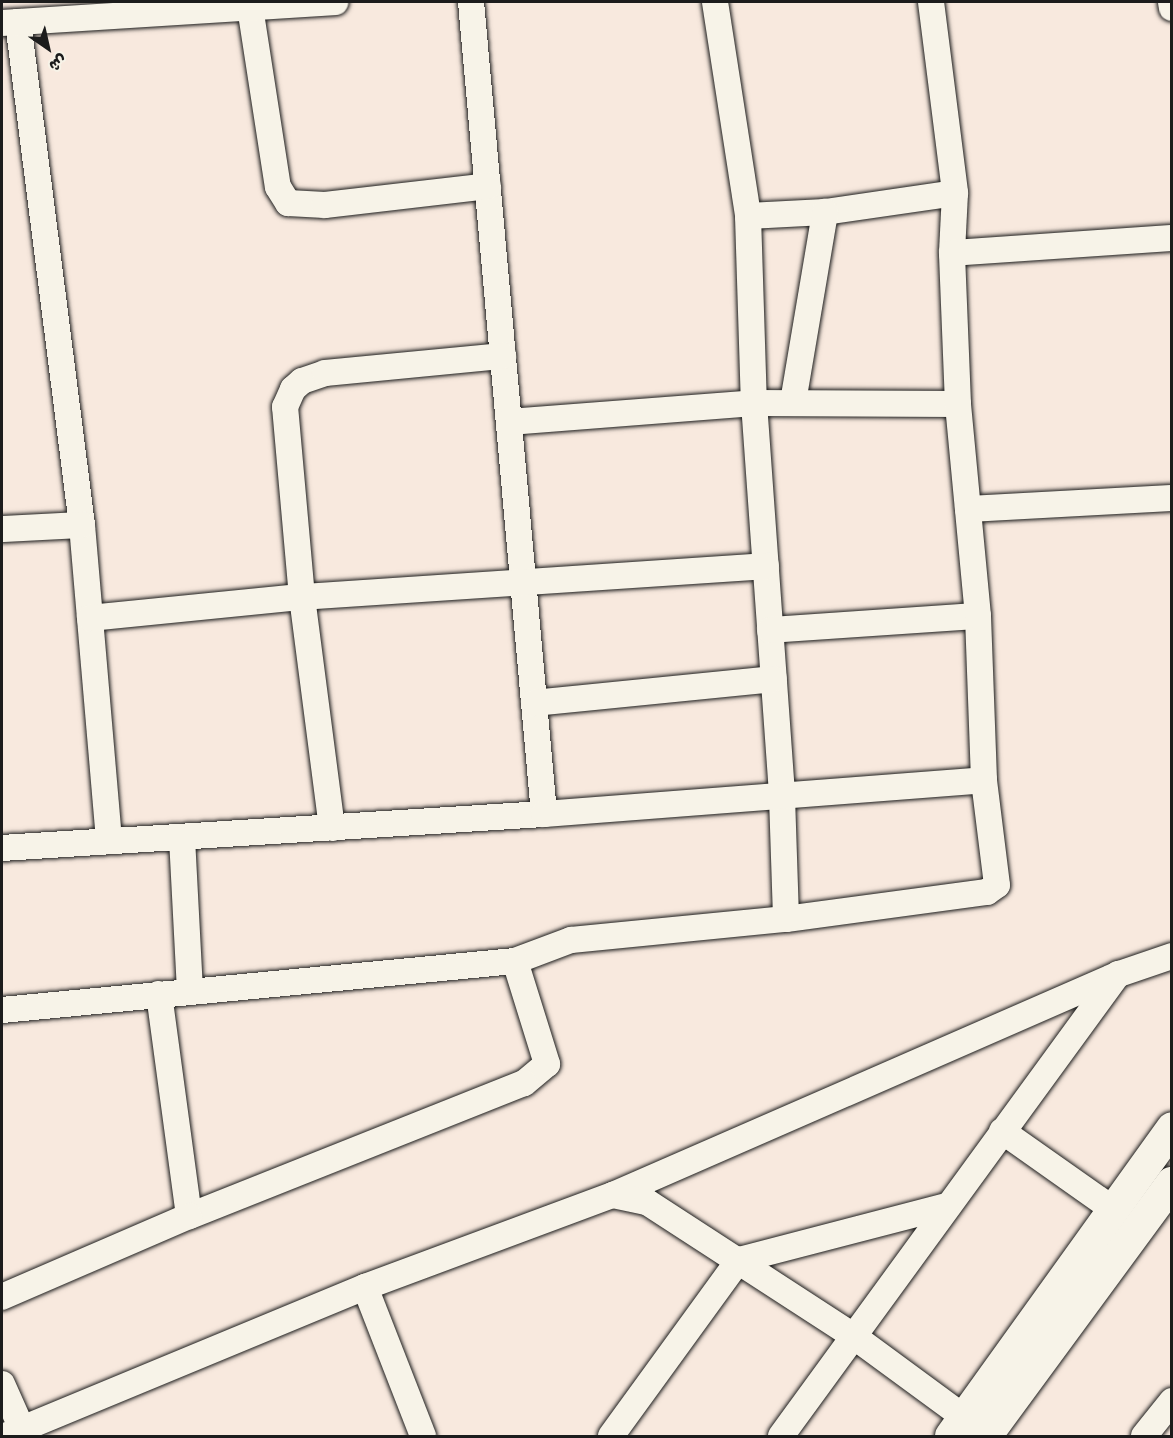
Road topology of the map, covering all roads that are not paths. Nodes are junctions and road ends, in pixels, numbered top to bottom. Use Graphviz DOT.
graph roads {
  1 [pos="334,2"];
  2 [pos="471,2"];
  3 [pos="715,2"];
  4 [pos="931,2"];
  5 [pos="1171,2"];
  6 [pos="289,3"];
  7 [pos="184,7"];
  8 [pos="250,7"];
  9 [pos="1172,8"];
  10 [pos="71,10"];
  11 [pos="10,23"];
  12 [pos="488,186"];
  13 [pos="955,193"];
  14 [pos="825,212"];
  15 [pos="748,216"];
  16 [pos="1172,238"];
  17 [pos="952,253"];
  18 [pos="503,356"];
  19 [pos="794,402"];
  20 [pos="754,403"];
  21 [pos="958,404"];
  22 [pos="509,422"];
  23 [pos="1172,498"];
  24 [pos="968,508"];
  25 [pos="82,525"];
  26 [pos="2,529"];
  27 [pos="766,566"];
  28 [pos="523,582"];
  29 [pos="302,597"];
  30 [pos="978,616"];
  31 [pos="90,618"];
  32 [pos="770,630"];
  33 [pos="774,679"];
  34 [pos="534,703"];
  35 [pos="984,780"];
  36 [pos="782,797"];
  37 [pos="544,814"];
  38 [pos="332,828"];
  39 [pos="182,838"];
  40 [pos="109,841"];
  41 [pos="2,848"];
  42 [pos="786,919"];
  43 [pos="1172,956"];
  44 [pos="515,961"];
  45 [pos="1119,974"];
  46 [pos="190,992"];
  47 [pos="159,994"];
  48 [pos="2,1010"];
  49 [pos="1172,1128"];
  50 [pos="1002,1131"];
  51 [pos="1143,1169"];
  52 [pos="1170,1187"];
  53 [pos="613,1195"];
  54 [pos="947,1206"];
  55 [pos="1114,1210"];
  56 [pos="189,1216"];
  57 [pos="739,1260"];
  58 [pos="365,1287"];
  59 [pos="2,1297"];
  60 [pos="852,1335"];
  61 [pos="2,1384"];
  62 [pos="1172,1401"];
  63 [pos="968,1430"];
  64 [pos="18,1434"];
  65 [pos="423,1437"];
  66 [pos="611,1437"];
  67 [pos="781,1437"];
  68 [pos="1144,1437"];
  1 -- 6 [label="street"];
  2 -- 12 [label="street"];
  3 -- 15 [label="street"];
  4 -- 13 [label="street"];
  5 -- 9 [label="street"];
  6 -- 8 [label="street"];
  7 -- 8 [label="street"];
  7 -- 10 [label="street"];
  8 -- 12 [label="street"];
  10 -- 11 [label="street"];
  11 -- 25 [label="street"];
  12 -- 18 [label="street"];
  13 -- 14 [label="street"];
  13 -- 17 [label="street"];
  14 -- 15 [label="street"];
  14 -- 19 [label="street"];
  15 -- 20 [label="street"];
  16 -- 17 [label="street"];
  17 -- 21 [label="street"];
  18 -- 22 [label="street"];
  18 -- 29 [label="street"];
  19 -- 20 [label="street"];
  19 -- 21 [label="street"];
  20 -- 22 [label="street"];
  20 -- 27 [label="street"];
  21 -- 24 [label="street"];
  22 -- 28 [label="street"];
  23 -- 24 [label="street"];
  24 -- 30 [label="street"];
  25 -- 26 [label="street"];
  25 -- 31 [label="street"];
  27 -- 28 [label="street"];
  27 -- 32 [label="street"];
  28 -- 29 [label="street"];
  28 -- 34 [label="street"];
  29 -- 31 [label="street"];
  29 -- 38 [label="street"];
  30 -- 32 [label="street"];
  30 -- 35 [label="street"];
  31 -- 40 [label="street"];
  32 -- 33 [label="street"];
  33 -- 34 [label="street"];
  33 -- 36 [label="street"];
  34 -- 37 [label="street"];
  35 -- 36 [label="street"];
  35 -- 42 [label="street"];
  36 -- 37 [label="street"];
  36 -- 42 [label="street"];
  37 -- 38 [label="street"];
  38 -- 39 [label="street"];
  39 -- 40 [label="street"];
  39 -- 46 [label="street"];
  40 -- 41 [label="street"];
  42 -- 44 [label="street"];
  43 -- 45 [label="street"];
  44 -- 46 [label="street"];
  44 -- 56 [label="street"];
  45 -- 50 [label="street"];
  45 -- 53 [label="street"];
  46 -- 47 [label="street"];
  47 -- 48 [label="street"];
  47 -- 56 [label="street"];
  49 -- 51 [label="street"];
  50 -- 54 [label="street"];
  50 -- 55 [label="street"];
  51 -- 52 [label="street"];
  51 -- 55 [label="street"];
  52 -- 63 [label="street"];
  53 -- 57 [label="street"];
  53 -- 58 [label="street"];
  54 -- 57 [label="street"];
  54 -- 60 [label="street"];
  55 -- 63 [label="street"];
  56 -- 59 [label="street"];
  57 -- 60 [label="street"];
  57 -- 66 [label="street"];
  58 -- 64 [label="street"];
  58 -- 65 [label="street"];
  60 -- 63 [label="street"];
  60 -- 67 [label="street"];
  61 -- 64 [label="street"];
  62 -- 68 [label="street"];
}
